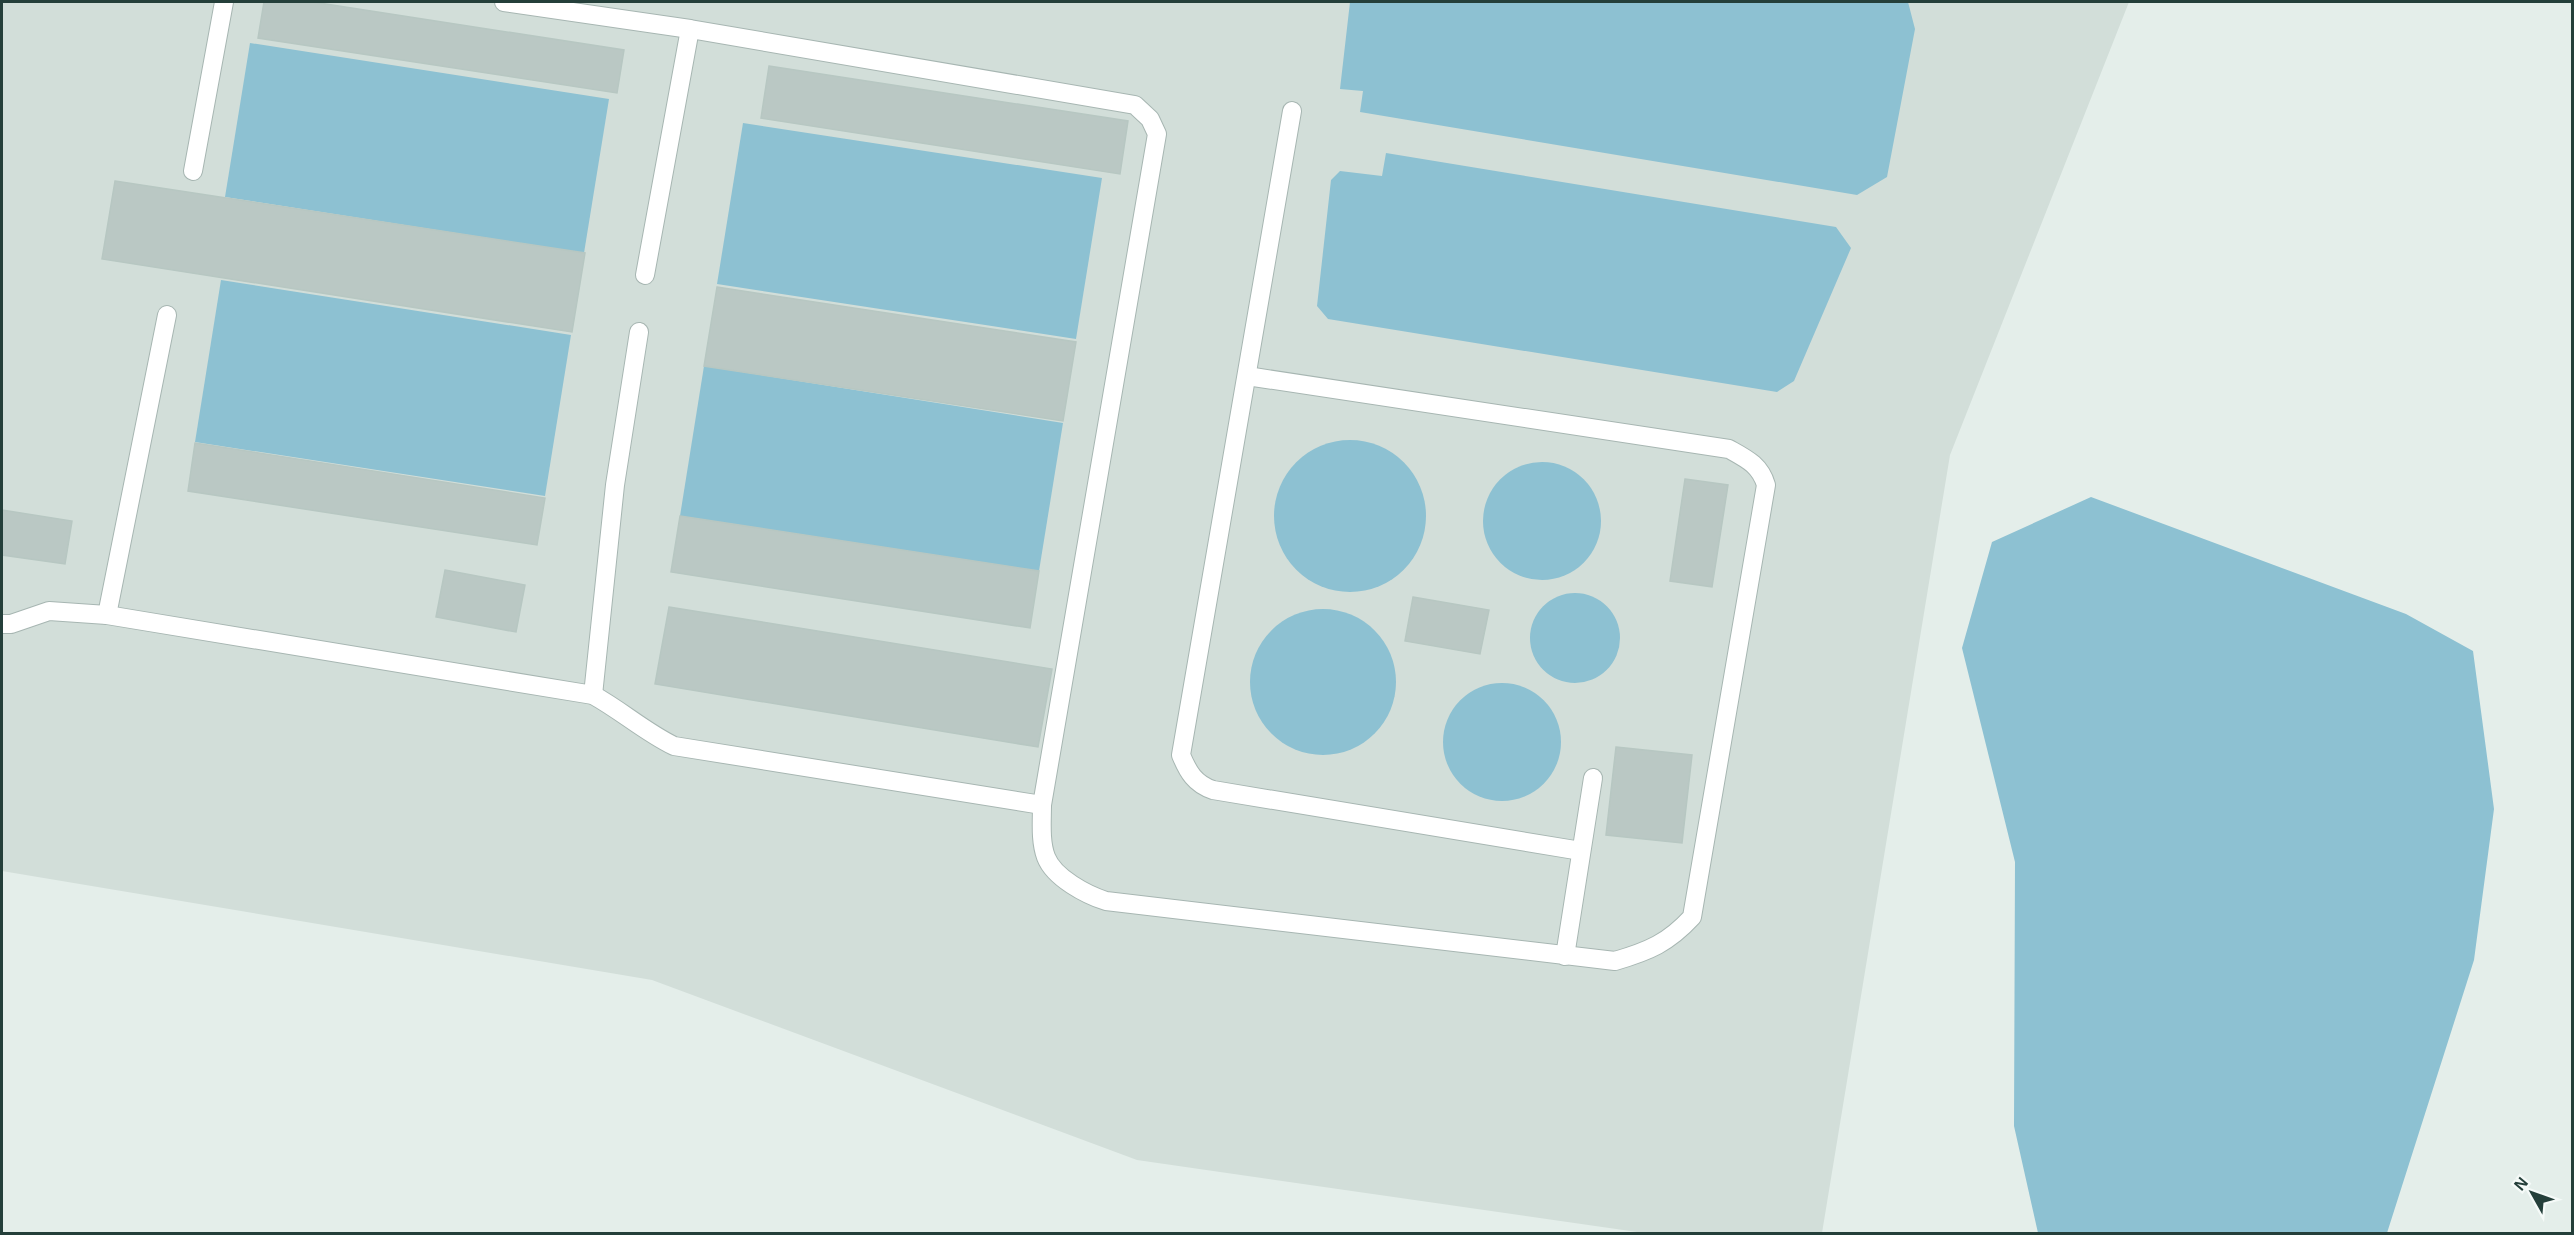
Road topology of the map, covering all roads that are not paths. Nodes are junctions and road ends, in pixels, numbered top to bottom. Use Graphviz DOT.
graph roads {
  1 [pos="225,2"];
  2 [pos="504,2"];
  3 [pos="690,29"];
  4 [pos="1292,111"];
  5 [pos="193,171"];
  6 [pos="645,275"];
  7 [pos="167,315"];
  8 [pos="639,332"];
  9 [pos="1247,376"];
  10 [pos="107,615"];
  11 [pos="2,624"];
  12 [pos="593,695"];
  13 [pos="1593,778"];
  14 [pos="1042,805"];
  15 [pos="1581,851"];
  16 [pos="1565,956"];
  1 -- 5 [label="lane"];
  2 -- 3 [label="lane"];
  3 -- 6 [label="lane"];
  3 -- 14 [label="lane"];
  4 -- 9 [label="lane"];
  7 -- 10 [label="lane"];
  8 -- 12 [label="lane"];
  9 -- 15 [label="lane"];
  9 -- 16 [label="lane"];
  10 -- 11 [label="lane"];
  10 -- 12 [label="lane"];
  12 -- 14 [label="lane"];
  13 -- 15 [label="lane"];
  14 -- 16 [label="lane"];
  15 -- 16 [label="lane"];
}
